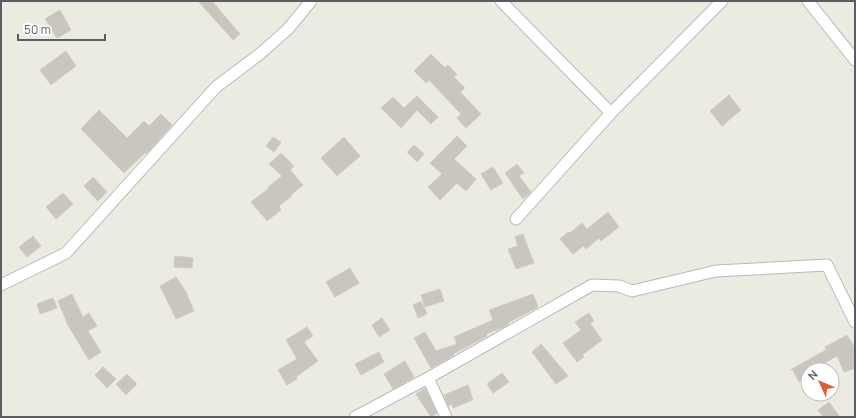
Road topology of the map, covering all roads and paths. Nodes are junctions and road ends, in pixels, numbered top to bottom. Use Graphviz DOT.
graph roads {
  1 [pos="311,1"];
  2 [pos="501,1"];
  3 [pos="722,1"];
  4 [pos="808,1"];
  5 [pos="855,60"];
  6 [pos="611,113"];
  7 [pos="516,219"];
  8 [pos="1,285"];
  9 [pos="855,322"];
  10 [pos="428,378"];
  11 [pos="355,417"];
  12 [pos="446,417"];
  1 -- 8 [label="street"];
  2 -- 6 [label="street"];
  3 -- 6 [label="street"];
  4 -- 5 [label="street"];
  6 -- 7 [label="street"];
  9 -- 10 [label="street"];
  10 -- 11 [label="street"];
  10 -- 12 [label="street"];
}
